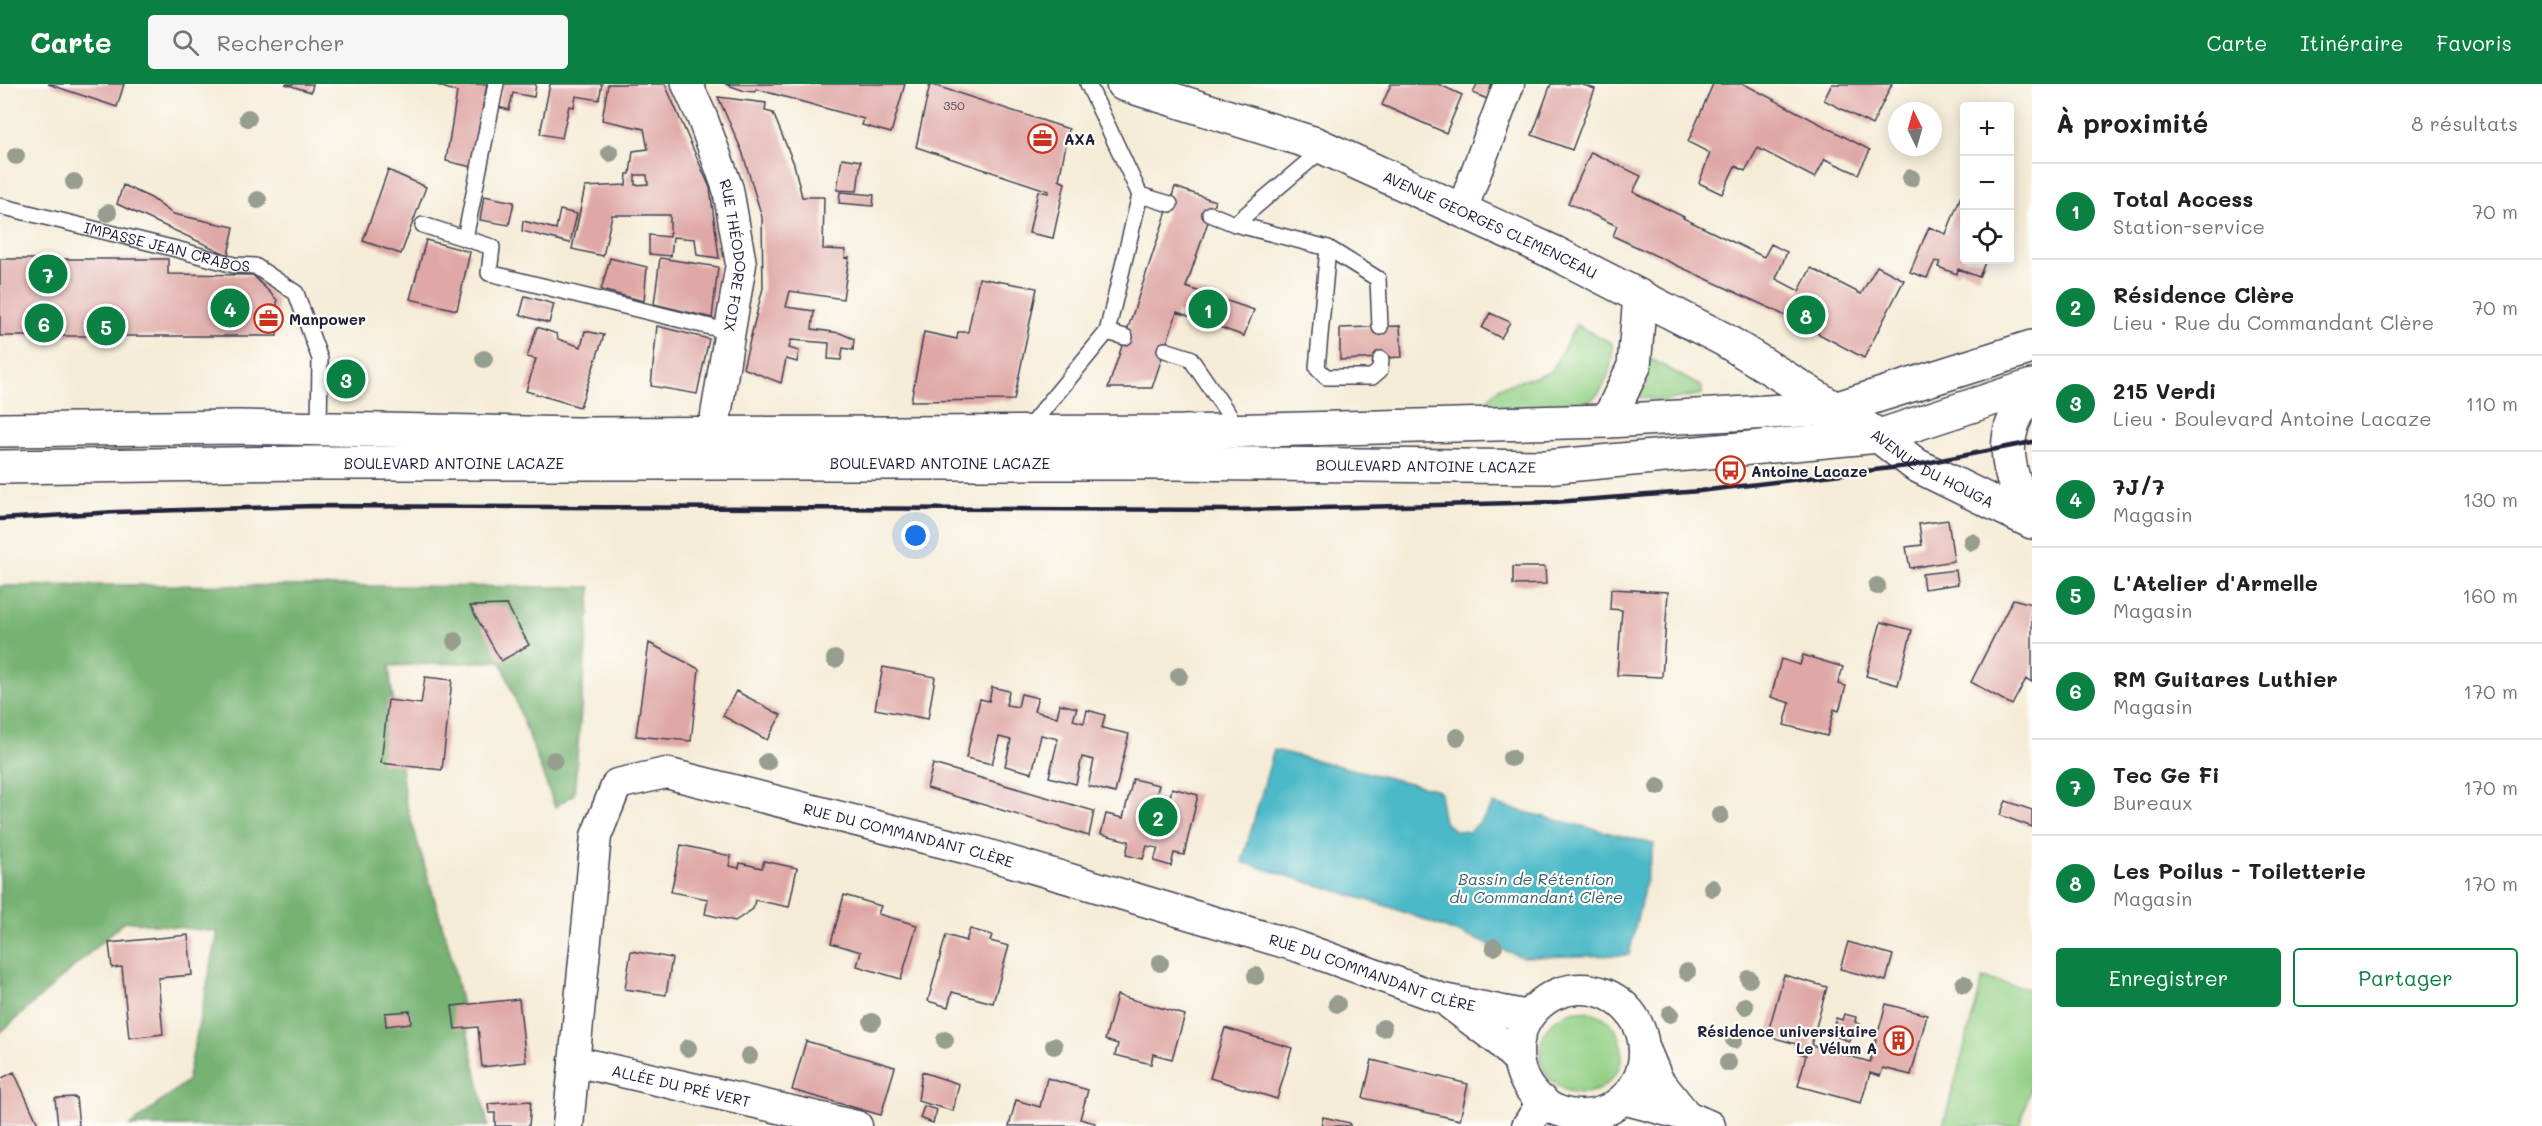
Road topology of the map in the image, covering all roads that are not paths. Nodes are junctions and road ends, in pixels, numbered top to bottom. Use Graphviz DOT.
graph roads {
  1 [pos="496,84"];
  2 [pos="687,84"];
  3 [pos="1088,84"];
  4 [pos="1124,84"];
  5 [pos="1509,84"];
  6 [pos="1324,148"];
  7 [pos="1140,195"];
  8 [pos="1170,204"];
  9 [pos="0,206"];
  10 [pos="1462,210"];
  11 [pos="1210,214"];
  12 [pos="1235,224"];
  13 [pos="423,225"];
  14 [pos="465,238"];
  15 [pos="1328,248"];
  16 [pos="1640,297"];
  17 [pos="1380,327"];
  18 [pos="731,332"];
  19 [pos="1107,332"];
  20 [pos="1125,337"];
  21 [pos="2032,347"];
  22 [pos="1165,350"];
  23 [pos="1381,359"];
  24 [pos="2032,386"];
  25 [pos="2032,392"];
  26 [pos="1838,408"];
  27 [pos="1608,421"];
  28 [pos="319,429"];
  29 [pos="0,430"];
  30 [pos="1240,431"];
  31 [pos="1024,433"];
  32 [pos="1879,436"];
  33 [pos="712,449"];
  34 [pos="0,467"];
  35 [pos="2032,521"];
  36 [pos="1443,999"];
  37 [pos="1528,1016"];
  38 [pos="1644,1047"];
  39 [pos="1518,1059"];
  40 [pos="574,1061"];
  41 [pos="1623,1100"];
  42 [pos="1543,1101"];
  43 [pos="1698,1121"];
  44 [pos="568,1126"];
  45 [pos="857,1126"];
  46 [pos="1527,1126"];
  1 -- 14 [label="lane"];
  2 -- 18 [label="street, RUE THÉODORE FOIX"];
  3 -- 7 [label="lane"];
  4 -- 6 [label="main road, AVENUE GEORGES CLEMENCEAU"];
  5 -- 10 [label="street"];
  6 -- 10 [label="main road, AVENUE GEORGES CLEMENCEAU"];
  6 -- 12 [label="lane"];
  7 -- 8 [label="lane"];
  7 -- 19 [label="lane"];
  9 -- 28 [label="lane, IMPASSE JEAN CRABOS"];
  10 -- 16 [label="main road, AVENUE GEORGES CLEMENCEAU"];
  11 -- 12 [label="lane"];
  12 -- 15 [label="lane"];
  13 -- 14 [label="lane"];
  14 -- 18 [label="lane"];
  15 -- 17 [label="lane"];
  15 -- 23 [label="lane"];
  16 -- 26 [label="main road, AVENUE GEORGES CLEMENCEAU"];
  16 -- 27 [label="main road"];
  18 -- 33 [label="street, RUE THÉODORE FOIX"];
  19 -- 20 [label="lane"];
  19 -- 31 [label="lane"];
  21 -- 26 [label="main road, BOULEVARD ANTOINE LACAZE"];
  22 -- 30 [label="lane"];
  24 -- 32 [label="main road, BOULEVARD ANTOINE LACAZE"];
  25 -- 35 [label="main road, AVENUE DU HOUGA"];
  26 -- 27 [label="main road, BOULEVARD ANTOINE LACAZE"];
  26 -- 32 [label="main road, AVENUE DU HOUGA"];
  27 -- 30 [label="main road, BOULEVARD ANTOINE LACAZE"];
  28 -- 29 [label="main road, BOULEVARD ANTOINE LACAZE"];
  28 -- 33 [label="main road, BOULEVARD ANTOINE LACAZE"];
  30 -- 31 [label="main road, BOULEVARD ANTOINE LACAZE"];
  31 -- 33 [label="main road, BOULEVARD ANTOINE LACAZE"];
  32 -- 33 [label="main road, BOULEVARD ANTOINE LACAZE"];
  32 -- 35 [label="main road, AVENUE DU HOUGA"];
  33 -- 34 [label="main road, BOULEVARD ANTOINE LACAZE"];
  36 -- 37 [label="street, RUE DU COMMANDANT CLÈRE"];
  36 -- 39 [label="street"];
  36 -- 40 [label="street, RUE DU COMMANDANT CLÈRE"];
  37 -- 38 [label="street"];
  37 -- 39 [label="street"];
  38 -- 41 [label="street"];
  38 -- 43 [label="street"];
  39 -- 42 [label="street"];
  40 -- 44 [label="street, RUE DU COMMANDANT CLÈRE"];
  40 -- 45 [label="street, ALLÉE DU PRÉ VERT"];
  41 -- 42 [label="street"];
  41 -- 43 [label="street"];
  42 -- 46 [label="street"];
}
